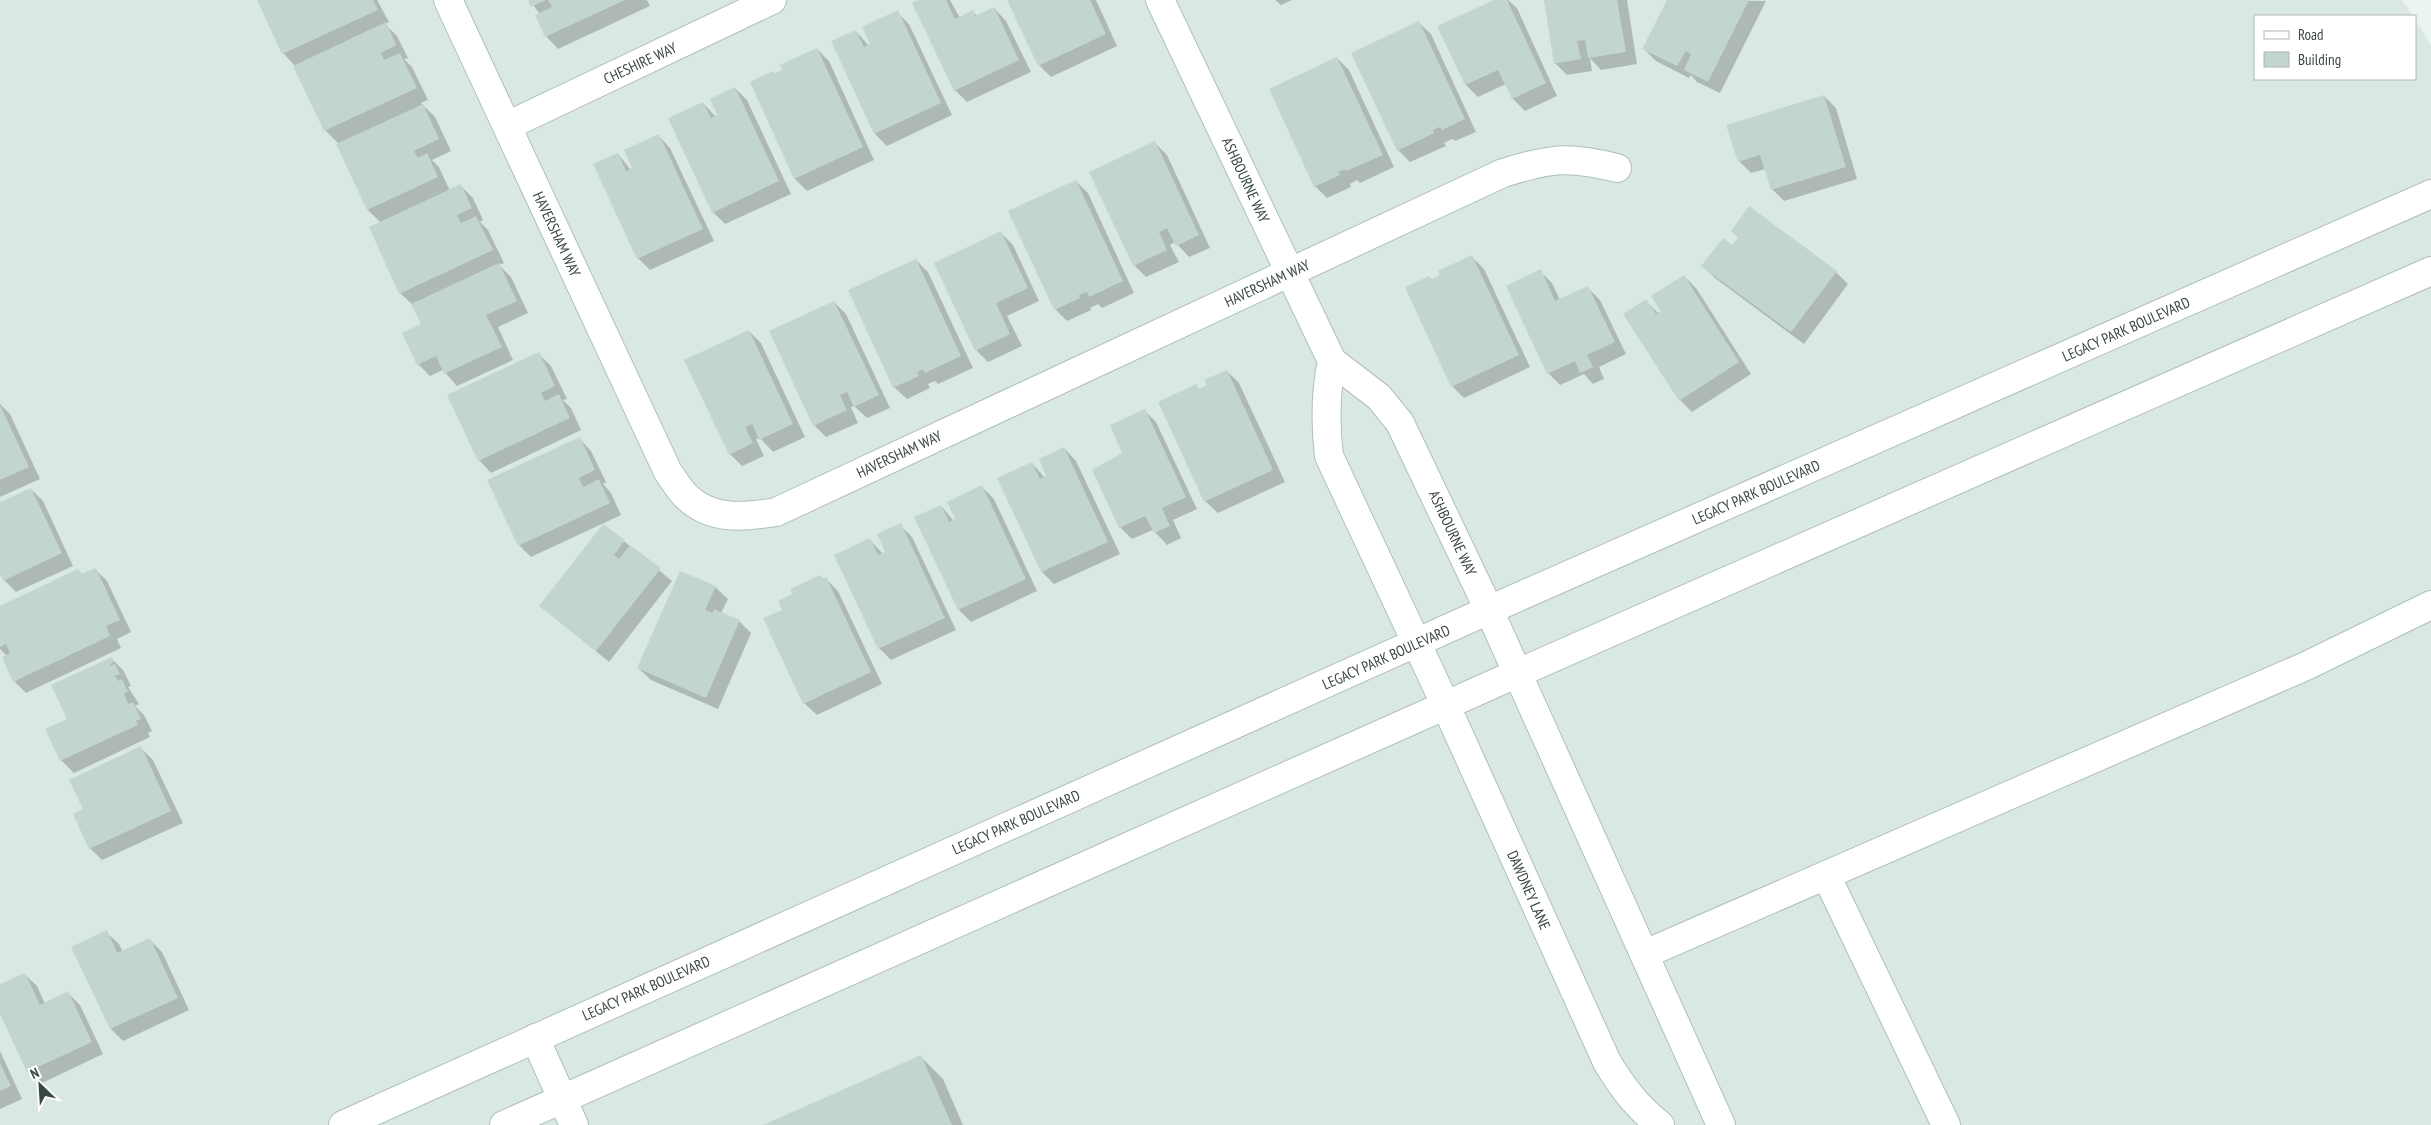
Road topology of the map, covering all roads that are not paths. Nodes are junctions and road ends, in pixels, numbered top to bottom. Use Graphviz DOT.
graph roads {
  1 [pos="448,0"];
  2 [pos="772,0"];
  3 [pos="1160,0"];
  4 [pos="507,126"];
  5 [pos="1617,168"];
  6 [pos="2431,194"];
  7 [pos="2431,271"];
  8 [pos="1290,273"];
  9 [pos="1332,361"];
  10 [pos="2431,605"];
  11 [pos="1489,610"];
  12 [pos="1417,643"];
  13 [pos="1518,674"];
  14 [pos="1446,706"];
  15 [pos="1826,876"];
  16 [pos="1645,954"];
  17 [pos="534,1038"];
  18 [pos="562,1098"];
  19 [pos="342,1125"];
  20 [pos="504,1125"];
  21 [pos="574,1125"];
  22 [pos="1660,1125"];
  23 [pos="1722,1125"];
  24 [pos="1946,1125"];
  1 -- 4 [label="street, HAVERSHAM WAY"];
  2 -- 4 [label="street, CHESHIRE WAY"];
  3 -- 8 [label="street, ASHBOURNE WAY"];
  4 -- 8 [label="street, HAVERSHAM WAY"];
  5 -- 8 [label="street, HAVERSHAM WAY"];
  6 -- 11 [label="street, LEGACY PARK BOULEVARD"];
  7 -- 13 [label="street"];
  8 -- 9 [label="street, ASHBOURNE WAY"];
  9 -- 11 [label="street, ASHBOURNE WAY"];
  9 -- 12 [label="street"];
  10 -- 15 [label="street"];
  11 -- 12 [label="street, LEGACY PARK BOULEVARD"];
  11 -- 13 [label="street, ASHBOURNE WAY"];
  12 -- 14 [label="street, DAWDNEY LANE"];
  12 -- 17 [label="street, LEGACY PARK BOULEVARD"];
  13 -- 14 [label="street"];
  13 -- 16 [label="street"];
  14 -- 18 [label="street"];
  14 -- 22 [label="street, DAWDNEY LANE"];
  15 -- 16 [label="street"];
  15 -- 24 [label="street"];
  16 -- 23 [label="street"];
  17 -- 18 [label="street"];
  17 -- 19 [label="street, LEGACY PARK BOULEVARD"];
  18 -- 20 [label="street"];
  18 -- 21 [label="street"];
}
